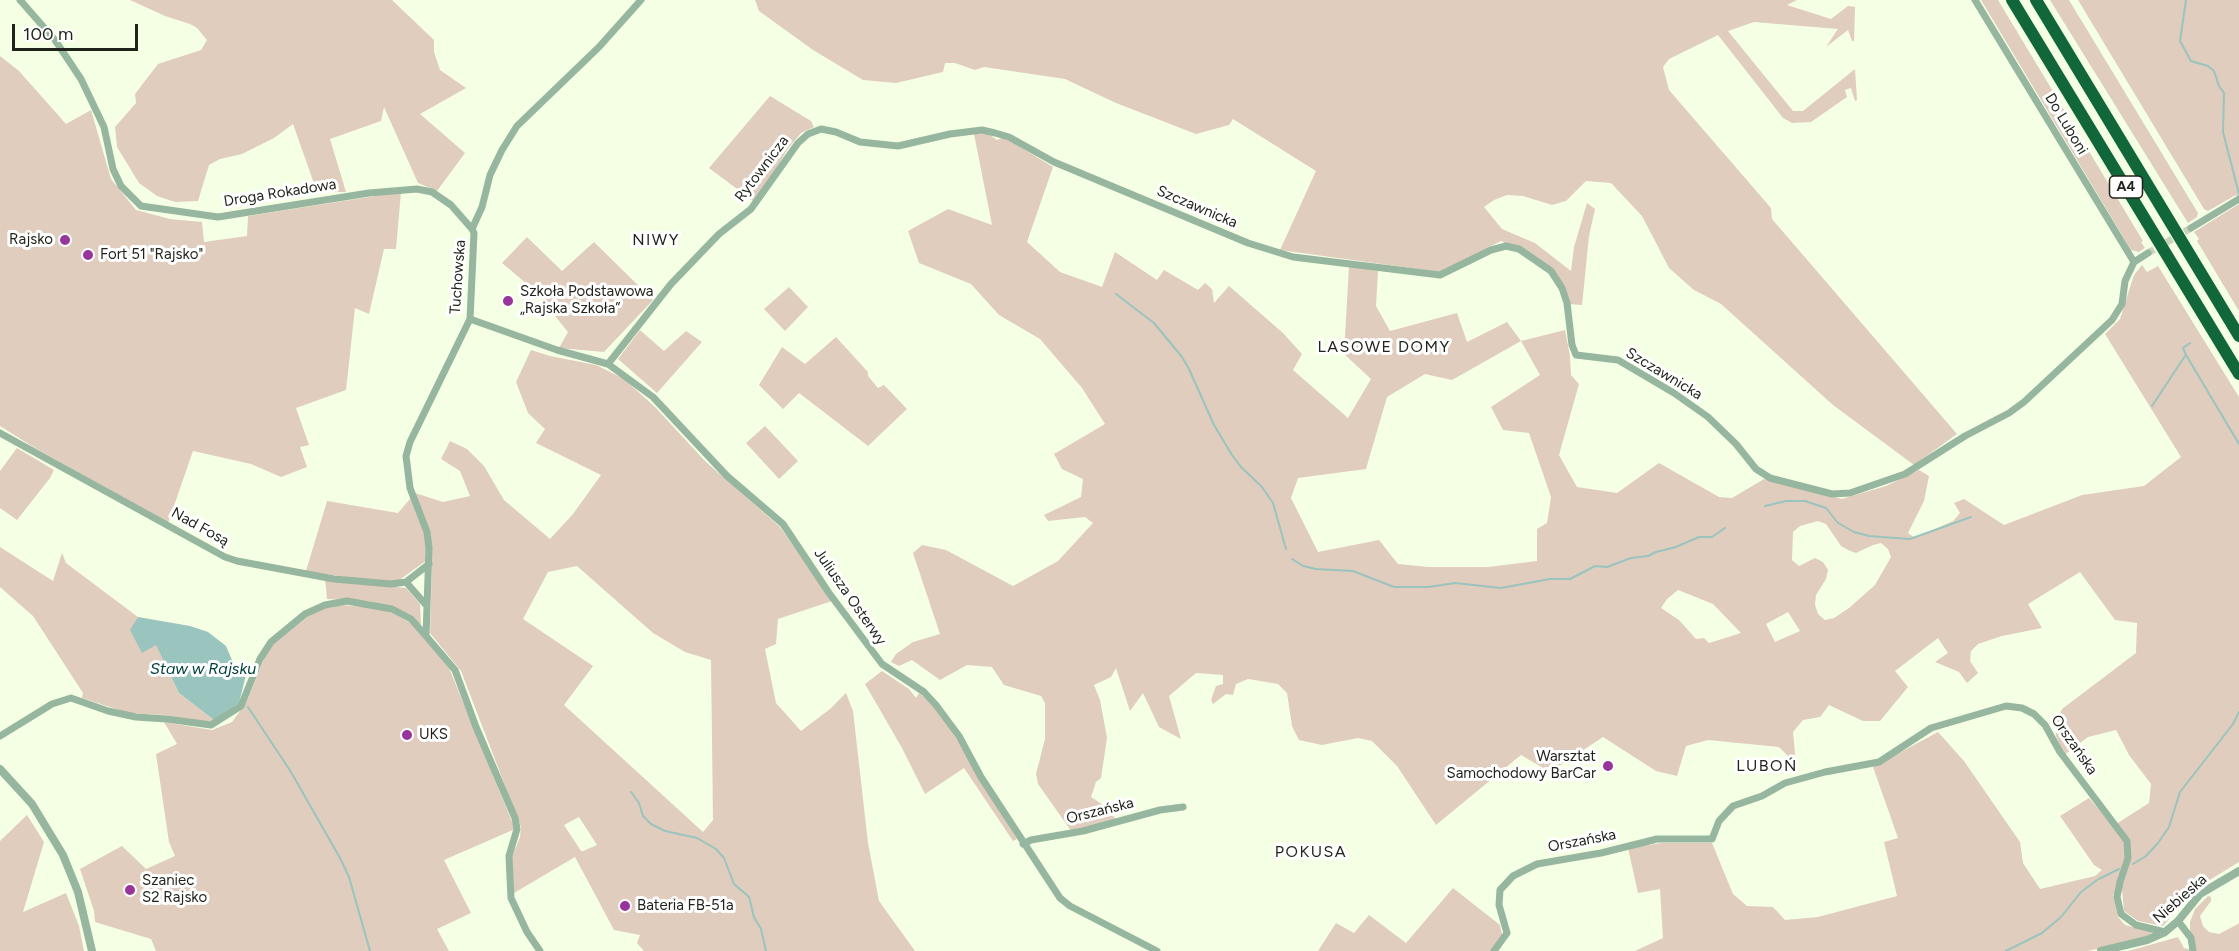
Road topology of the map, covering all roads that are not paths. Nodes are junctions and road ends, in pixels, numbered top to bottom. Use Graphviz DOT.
graph roads {
  1 [pos="20,0"];
  2 [pos="641,0"];
  3 [pos="1975,0"];
  4 [pos="2012,0"];
  5 [pos="2036,0"];
  6 [pos="821,129"];
  7 [pos="2239,199"];
  8 [pos="2191,228"];
  9 [pos="472,229"];
  10 [pos="2148,253"];
  11 [pos="2134,262"];
  12 [pos="470,319"];
  13 [pos="2239,336"];
  14 [pos="608,364"];
  15 [pos="2239,374"];
  16 [pos="0,433"];
  17 [pos="429,564"];
  18 [pos="406,582"];
  19 [pos="427,605"];
  20 [pos="426,636"];
  21 [pos="0,736"];
  22 [pos="0,769"];
  23 [pos="1183,807"];
  24 [pos="1023,844"];
  25 [pos="2239,871"];
  26 [pos="2178,921"];
  27 [pos="2165,932"];
  28 [pos="92,951"];
  29 [pos="540,951"];
  30 [pos="1157,951"];
  31 [pos="1494,951"];
  32 [pos="2101,951"];
  33 [pos="2193,951"];
  1 -- 9 [label="street, Droga Rokadowa"];
  2 -- 9 [label="street, Tuchowska"];
  3 -- 11 [label="street, Do Luboni"];
  4 -- 15 [label="highway, A4"];
  5 -- 13 [label="highway, A4"];
  6 -- 11 [label="street, Szczawnicka"];
  6 -- 14 [label="street, Rytownicza"];
  7 -- 8 [label="street"];
  9 -- 12 [label="street, Tuchowska"];
  10 -- 11 [label="street"];
  12 -- 14 [label="street, Juliusza Osterwy"];
  12 -- 17 [label="street, Tuchowska"];
  14 -- 24 [label="street, Juliusza Osterwy"];
  16 -- 18 [label="street, Nad Fosą"];
  17 -- 18 [label="street"];
  17 -- 19 [label="street"];
  18 -- 19 [label="street"];
  19 -- 20 [label="street"];
  20 -- 21 [label="street"];
  20 -- 29 [label="street"];
  22 -- 28 [label="street"];
  23 -- 24 [label="street, Orszańska"];
  24 -- 30 [label="street, Juliusza Osterwy"];
  25 -- 26 [label="street, Niebieska"];
  26 -- 27 [label="street, Niebieska"];
  26 -- 33 [label="street"];
  27 -- 31 [label="street, Orszańska"];
  27 -- 32 [label="street, Niebieska"];
}
